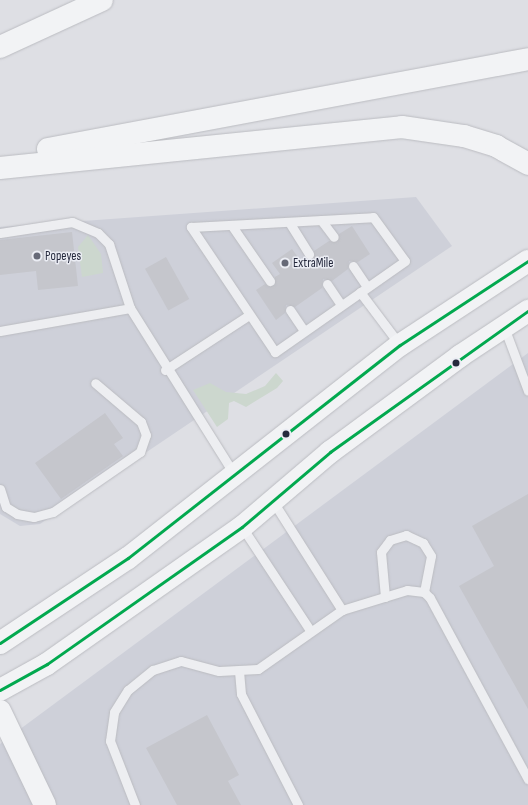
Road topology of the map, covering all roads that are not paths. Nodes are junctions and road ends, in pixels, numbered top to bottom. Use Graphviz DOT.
graph roads {
  1 [pos="102,0"];
  2 [pos="0,47"];
  3 [pos="528,59"];
  4 [pos="0,158"];
  5 [pos="528,164"];
  6 [pos="0,168"];
  7 [pos="321,220"];
  8 [pos="289,222"];
  9 [pos="232,226"];
  10 [pos="0,233"];
  11 [pos="334,237"];
  12 [pos="309,254"];
  13 [pos="528,261"];
  14 [pos="353,266"];
  15 [pos="270,281"];
  16 [pos="327,284"];
  17 [pos="364,289"];
  18 [pos="341,305"];
  19 [pos="130,308"];
  20 [pos="290,310"];
  21 [pos="528,311"];
  22 [pos="249,315"];
  23 [pos="504,327"];
  24 [pos="0,331"];
  25 [pos="304,331"];
  26 [pos="400,344"];
  27 [pos="165,370"];
  28 [pos="95,383"];
  29 [pos="528,391"];
  30 [pos="234,474"];
  31 [pos="0,489"];
  32 [pos="274,503"];
  33 [pos="242,528"];
  34 [pos="424,592"];
  35 [pos="385,597"];
  36 [pos="342,610"];
  37 [pos="310,630"];
  38 [pos="0,643"];
  39 [pos="239,671"];
  40 [pos="0,690"];
  41 [pos="0,712"];
  42 [pos="528,779"];
  43 [pos="45,805"];
  44 [pos="135,805"];
  45 [pos="298,805"];
  1 -- 2 [label="main road"];
  3 -- 4 [label="main road"];
  5 -- 6 [label="main road"];
  7 -- 8 [label="lane"];
  7 -- 11 [label="lane"];
  7 -- 17 [label="lane"];
  8 -- 9 [label="lane"];
  8 -- 12 [label="lane"];
  9 -- 15 [label="lane"];
  9 -- 22 [label="lane"];
  10 -- 19 [label="lane"];
  13 -- 26 [label="main road"];
  14 -- 17 [label="lane"];
  16 -- 18 [label="lane"];
  17 -- 18 [label="lane"];
  17 -- 26 [label="lane"];
  18 -- 25 [label="lane"];
  19 -- 24 [label="lane"];
  19 -- 27 [label="lane"];
  20 -- 25 [label="lane"];
  21 -- 23 [label="main road"];
  22 -- 25 [label="lane"];
  22 -- 27 [label="lane"];
  23 -- 29 [label="lane"];
  23 -- 32 [label="main road"];
  26 -- 30 [label="main road"];
  27 -- 30 [label="lane"];
  28 -- 31 [label="lane"];
  30 -- 38 [label="main road"];
  32 -- 33 [label="main road"];
  32 -- 36 [label="lane"];
  33 -- 37 [label="lane"];
  33 -- 40 [label="main road"];
  34 -- 35 [label="lane"];
  34 -- 35 [label="lane"];
  34 -- 42 [label="lane"];
  35 -- 36 [label="lane"];
  36 -- 37 [label="lane"];
  37 -- 39 [label="lane"];
  39 -- 44 [label="lane"];
  39 -- 45 [label="lane"];
  41 -- 43 [label="main road"];
}
